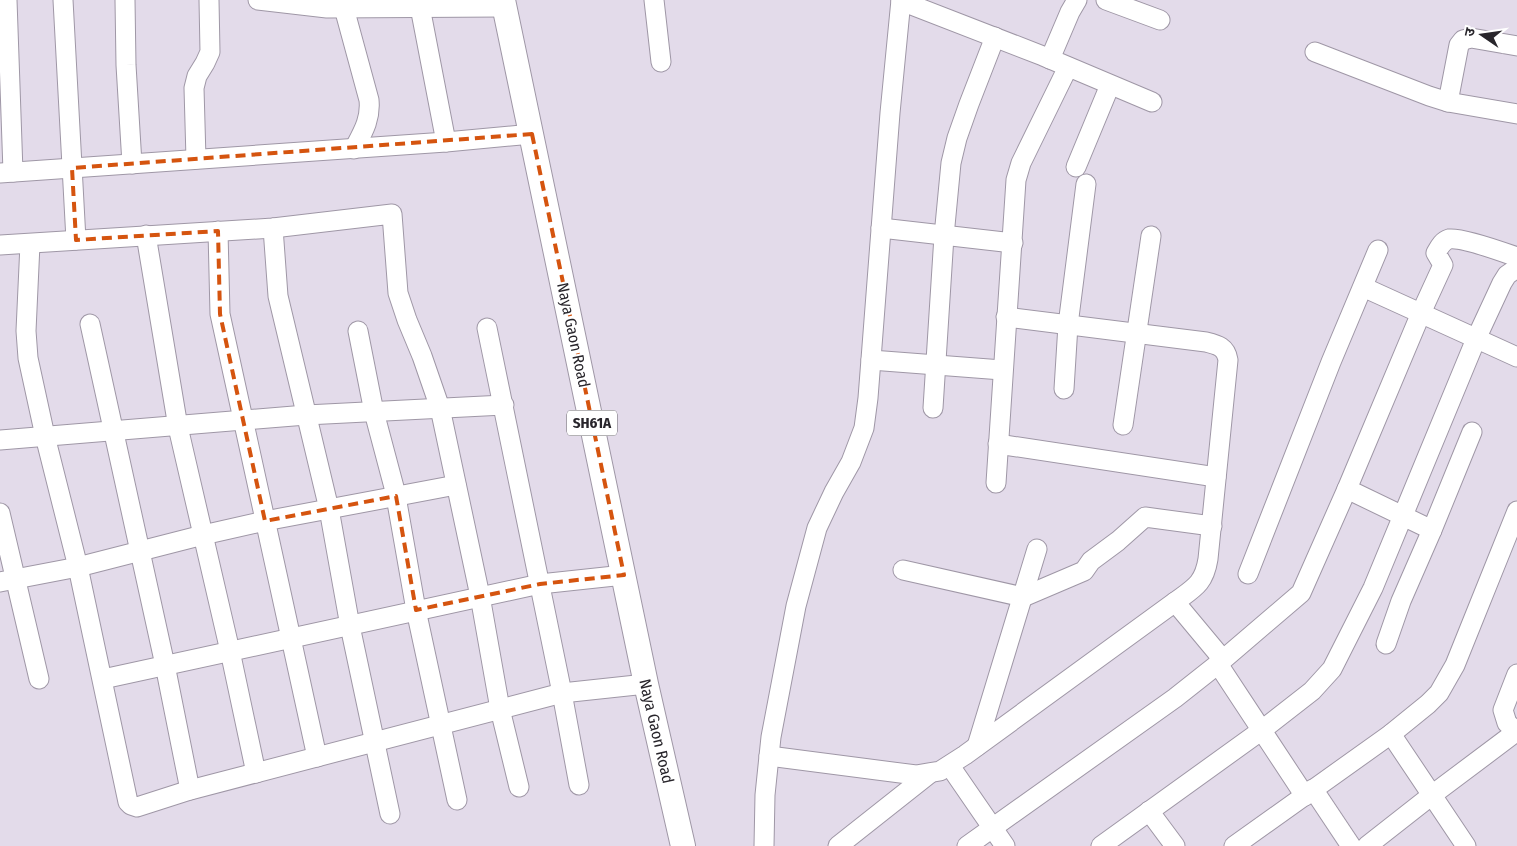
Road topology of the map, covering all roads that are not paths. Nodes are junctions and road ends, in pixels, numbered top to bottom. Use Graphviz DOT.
graph roads {
  1 [pos="7,0"];
  2 [pos="63,0"];
  3 [pos="125,0"];
  4 [pos="209,0"];
  5 [pos="258,0"];
  6 [pos="654,0"];
  7 [pos="901,0"];
  8 [pos="1077,0"];
  9 [pos="1106,0"];
  10 [pos="503,4"];
  11 [pos="333,5"];
  12 [pos="420,7"];
  13 [pos="1160,20"];
  14 [pos="995,37"];
  15 [pos="1517,46"];
  16 [pos="1315,52"];
  17 [pos="1050,59"];
  18 [pos="661,62"];
  19 [pos="1068,66"];
  20 [pos="1110,85"];
  21 [pos="1152,102"];
  22 [pos="1448,102"];
  23 [pos="1517,114"];
  24 [pos="532,134"];
  25 [pos="446,142"];
  26 [pos="354,149"];
  27 [pos="196,159"];
  28 [pos="132,164"];
  29 [pos="1076,167"];
  30 [pos="72,168"];
  31 [pos="6,173"];
  32 [pos="1086,184"];
  33 [pos="273,228"];
  34 [pos="881,228"];
  35 [pos="218,231"];
  36 [pos="146,235"];
  37 [pos="944,236"];
  38 [pos="1151,236"];
  39 [pos="76,240"];
  40 [pos="1013,243"];
  41 [pos="30,244"];
  42 [pos="0,245"];
  43 [pos="1378,250"];
  44 [pos="1517,256"];
  45 [pos="1517,268"];
  46 [pos="1363,287"];
  47 [pos="1420,314"];
  48 [pos="1006,317"];
  49 [pos="90,324"];
  50 [pos="1068,326"];
  51 [pos="487,328"];
  52 [pos="358,331"];
  53 [pos="1135,334"];
  54 [pos="1476,339"];
  55 [pos="1517,357"];
  56 [pos="871,360"];
  57 [pos="936,365"];
  58 [pos="1002,370"];
  59 [pos="1064,388"];
  60 [pos="504,405"];
  61 [pos="440,408"];
  62 [pos="933,408"];
  63 [pos="374,412"];
  64 [pos="306,415"];
  65 [pos="244,421"];
  66 [pos="1122,425"];
  67 [pos="178,427"];
  68 [pos="113,432"];
  69 [pos="1472,432"];
  70 [pos="45,436"];
  71 [pos="0,440"];
  72 [pos="998,444"];
  73 [pos="1216,477"];
  74 [pos="996,484"];
  75 [pos="456,485"];
  76 [pos="1347,489"];
  77 [pos="396,496"];
  78 [pos="329,509"];
  79 [pos="1517,511"];
  80 [pos="0,513"];
  81 [pos="1403,516"];
  82 [pos="265,522"];
  83 [pos="1212,526"];
  84 [pos="1432,530"];
  85 [pos="204,535"];
  86 [pos="1038,549"];
  87 [pos="140,551"];
  88 [pos="78,567"];
  89 [pos="903,570"];
  90 [pos="1248,574"];
  91 [pos="624,575"];
  92 [pos="8,580"];
  93 [pos="540,584"];
  94 [pos="480,596"];
  95 [pos="1023,597"];
  96 [pos="1174,602"];
  97 [pos="416,610"];
  98 [pos="350,626"];
  99 [pos="290,638"];
  100 [pos="1386,644"];
  101 [pos="230,651"];
  102 [pos="1218,664"];
  103 [pos="165,665"];
  104 [pos="1517,674"];
  105 [pos="39,679"];
  106 [pos="103,679"];
  107 [pos="646,684"];
  108 [pos="562,693"];
  109 [pos="500,709"];
  110 [pos="440,725"];
  111 [pos="1262,730"];
  112 [pos="1516,732"];
  113 [pos="1391,734"];
  114 [pos="375,742"];
  115 [pos="977,746"];
  116 [pos="769,756"];
  117 [pos="317,757"];
  118 [pos="950,766"];
  119 [pos="256,773"];
  120 [pos="929,774"];
  121 [pos="579,786"];
  122 [pos="519,787"];
  123 [pos="190,790"];
  124 [pos="1309,792"];
  125 [pos="1432,795"];
  126 [pos="457,800"];
  127 [pos="1149,811"];
  128 [pos="390,814"];
  129 [pos="992,827"];
  130 [pos="683,846"];
  131 [pos="764,846"];
  132 [pos="838,846"];
  133 [pos="967,846"];
  134 [pos="1005,846"];
  135 [pos="1101,846"];
  136 [pos="1175,846"];
  137 [pos="1234,846"];
  138 [pos="1364,846"];
  139 [pos="1466,846"];
  1 -- 31 [label="street"];
  2 -- 30 [label="street"];
  3 -- 28 [label="street"];
  4 -- 27 [label="street"];
  5 -- 11 [label="street"];
  6 -- 18 [label="street"];
  7 -- 14 [label="street"];
  7 -- 34 [label="street"];
  8 -- 17 [label="street"];
  9 -- 13 [label="street"];
  10 -- 12 [label="street"];
  10 -- 24 [label="main road, Naya Gaon Road / SH61A"];
  11 -- 12 [label="street"];
  11 -- 26 [label="street"];
  12 -- 25 [label="street"];
  14 -- 17 [label="street"];
  14 -- 37 [label="street"];
  15 -- 22 [label="street"];
  16 -- 22 [label="street"];
  17 -- 19 [label="street"];
  19 -- 20 [label="street"];
  19 -- 40 [label="street"];
  20 -- 21 [label="street"];
  20 -- 29 [label="street"];
  22 -- 23 [label="street"];
  24 -- 25 [label="street"];
  24 -- 91 [label="main road, Naya Gaon Road / SH61A"];
  25 -- 26 [label="street"];
  26 -- 27 [label="street"];
  27 -- 28 [label="street"];
  28 -- 30 [label="street"];
  30 -- 31 [label="street"];
  30 -- 39 [label="street"];
  32 -- 50 [label="street"];
  33 -- 35 [label="street"];
  33 -- 61 [label="street"];
  33 -- 64 [label="street"];
  34 -- 37 [label="street"];
  34 -- 56 [label="street"];
  35 -- 36 [label="street"];
  35 -- 65 [label="street"];
  36 -- 39 [label="street"];
  36 -- 67 [label="street"];
  37 -- 40 [label="street"];
  37 -- 57 [label="street"];
  38 -- 53 [label="street"];
  39 -- 41 [label="street"];
  40 -- 48 [label="street"];
  41 -- 42 [label="street"];
  41 -- 70 [label="street"];
  43 -- 46 [label="street"];
  44 -- 47 [label="street"];
  45 -- 54 [label="street"];
  46 -- 47 [label="street"];
  46 -- 90 [label="street"];
  47 -- 54 [label="street"];
  47 -- 76 [label="street"];
  48 -- 50 [label="street"];
  48 -- 58 [label="street"];
  49 -- 68 [label="street"];
  50 -- 53 [label="street"];
  50 -- 59 [label="street"];
  51 -- 60 [label="street"];
  52 -- 63 [label="street"];
  53 -- 66 [label="street"];
  53 -- 73 [label="street"];
  54 -- 55 [label="street"];
  54 -- 81 [label="street"];
  56 -- 57 [label="street"];
  56 -- 116 [label="street"];
  57 -- 58 [label="street"];
  57 -- 62 [label="street"];
  58 -- 72 [label="street"];
  60 -- 61 [label="street"];
  60 -- 93 [label="street"];
  61 -- 63 [label="street"];
  61 -- 75 [label="street"];
  63 -- 64 [label="street"];
  63 -- 77 [label="street"];
  64 -- 65 [label="street"];
  64 -- 78 [label="street"];
  65 -- 67 [label="street"];
  65 -- 82 [label="street"];
  67 -- 68 [label="street"];
  67 -- 85 [label="street"];
  68 -- 70 [label="street"];
  68 -- 87 [label="street"];
  69 -- 84 [label="street"];
  70 -- 71 [label="street"];
  70 -- 88 [label="street"];
  72 -- 73 [label="street"];
  72 -- 74 [label="street"];
  73 -- 83 [label="street"];
  75 -- 77 [label="street"];
  75 -- 94 [label="street"];
  76 -- 81 [label="street"];
  76 -- 102 [label="street"];
  77 -- 78 [label="street"];
  77 -- 97 [label="street"];
  78 -- 82 [label="street"];
  78 -- 98 [label="street"];
  79 -- 113 [label="street"];
  80 -- 92 [label="street"];
  81 -- 84 [label="street"];
  81 -- 111 [label="street"];
  82 -- 85 [label="street"];
  82 -- 99 [label="street"];
  83 -- 95 [label="street"];
  83 -- 96 [label="street"];
  84 -- 100 [label="street"];
  85 -- 87 [label="street"];
  85 -- 101 [label="street"];
  86 -- 95 [label="street"];
  87 -- 88 [label="street"];
  87 -- 103 [label="street"];
  88 -- 92 [label="street"];
  88 -- 106 [label="street"];
  89 -- 95 [label="street"];
  91 -- 93 [label="street"];
  91 -- 107 [label="main road, Naya Gaon Road / SH61A"];
  92 -- 105 [label="street"];
  93 -- 94 [label="street"];
  93 -- 108 [label="street"];
  94 -- 97 [label="street"];
  94 -- 109 [label="street"];
  95 -- 115 [label="street"];
  96 -- 102 [label="street"];
  96 -- 115 [label="street"];
  97 -- 98 [label="street"];
  97 -- 110 [label="street"];
  98 -- 99 [label="street"];
  98 -- 114 [label="street"];
  99 -- 101 [label="street"];
  99 -- 117 [label="street"];
  101 -- 103 [label="street"];
  101 -- 119 [label="street"];
  102 -- 111 [label="street"];
  102 -- 129 [label="street"];
  103 -- 106 [label="street"];
  103 -- 123 [label="street"];
  104 -- 112 [label="street"];
  106 -- 123 [label="street"];
  107 -- 108 [label="street"];
  107 -- 130 [label="main road, Naya Gaon Road / SH61A"];
  108 -- 109 [label="street"];
  108 -- 121 [label="street"];
  109 -- 110 [label="street"];
  109 -- 122 [label="street"];
  110 -- 114 [label="street"];
  110 -- 126 [label="street"];
  111 -- 124 [label="street"];
  111 -- 127 [label="street"];
  112 -- 125 [label="street"];
  113 -- 124 [label="street"];
  113 -- 125 [label="street"];
  114 -- 117 [label="street"];
  114 -- 128 [label="street"];
  115 -- 118 [label="street"];
  116 -- 120 [label="street"];
  116 -- 131 [label="street"];
  117 -- 119 [label="street"];
  118 -- 120 [label="street"];
  118 -- 129 [label="street"];
  119 -- 123 [label="street"];
  120 -- 132 [label="street"];
  124 -- 137 [label="street"];
  124 -- 138 [label="street"];
  125 -- 138 [label="street"];
  125 -- 139 [label="street"];
  127 -- 135 [label="street"];
  127 -- 136 [label="street"];
  129 -- 133 [label="street"];
  129 -- 134 [label="street"];
}
